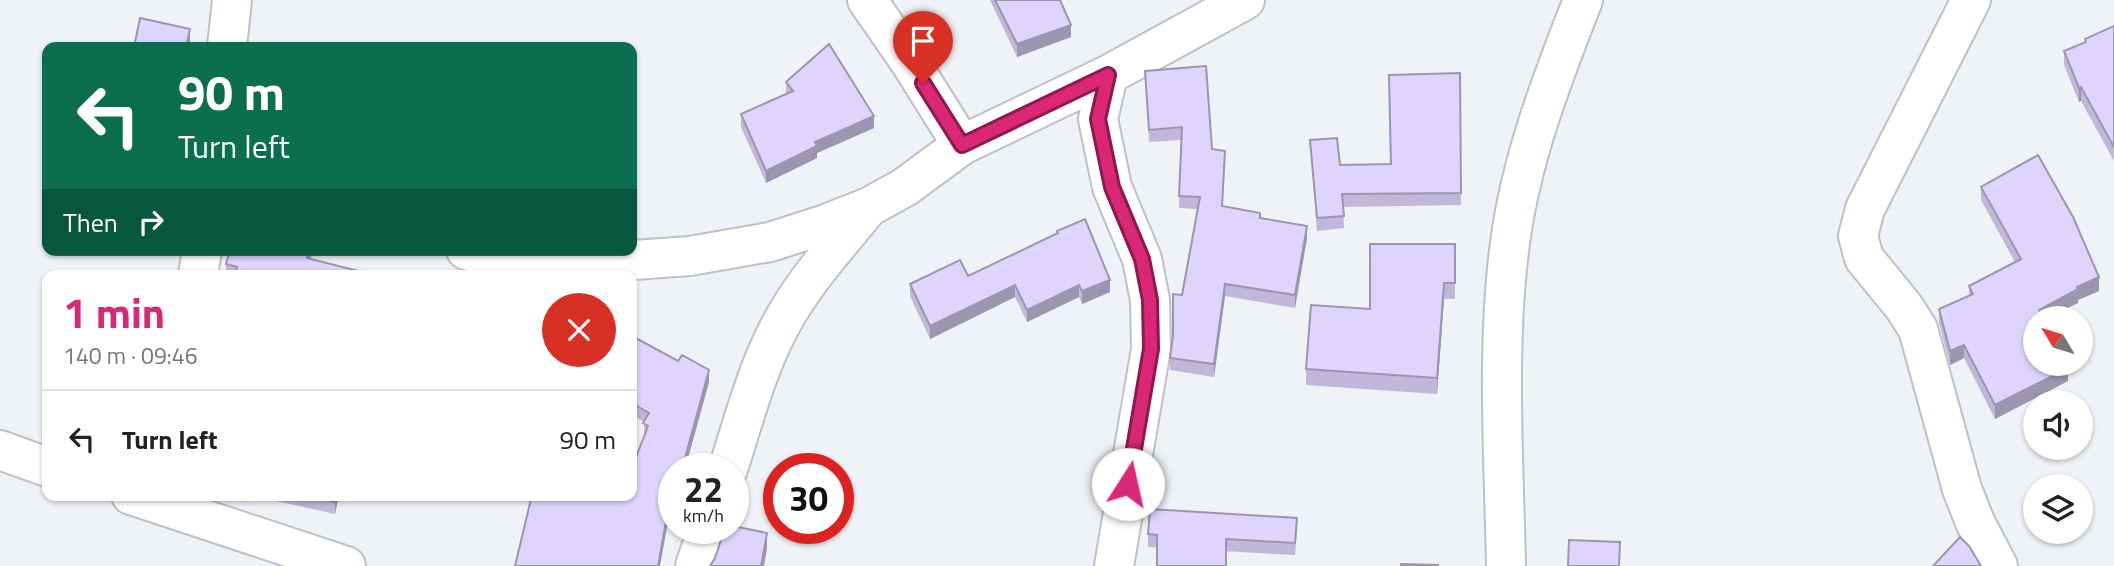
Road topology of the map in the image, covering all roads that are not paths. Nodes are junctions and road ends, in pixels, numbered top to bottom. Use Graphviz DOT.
graph roads {
  1 [pos="232,0"];
  2 [pos="867,0"];
  3 [pos="1245,0"];
  4 [pos="1583,0"];
  5 [pos="1971,0"];
  6 [pos="228,42"];
  7 [pos="1108,75"];
  8 [pos="962,145"];
  9 [pos="869,206"];
  10 [pos="485,256"];
  11 [pos="592,256"];
  12 [pos="592,256"];
  13 [pos="0,450"];
  14 [pos="733,453"];
  15 [pos="42,465"];
  16 [pos="152,501"];
  17 [pos="703,544"];
  18 [pos="346,566"];
  19 [pos="695,566"];
  20 [pos="1114,566"];
  21 [pos="1506,566"];
  22 [pos="1998,566"];
  1 -- 6 [label="street"];
  2 -- 8 [label="street"];
  3 -- 7 [label="street"];
  4 -- 21 [label="street"];
  5 -- 22 [label="street"];
  7 -- 8 [label="street"];
  7 -- 20 [label="street"];
  8 -- 9 [label="street"];
  9 -- 12 [label="street"];
  9 -- 14 [label="street"];
  10 -- 11 [label="street"];
  13 -- 15 [label="street"];
  16 -- 18 [label="street"];
  17 -- 19 [label="street"];
}
